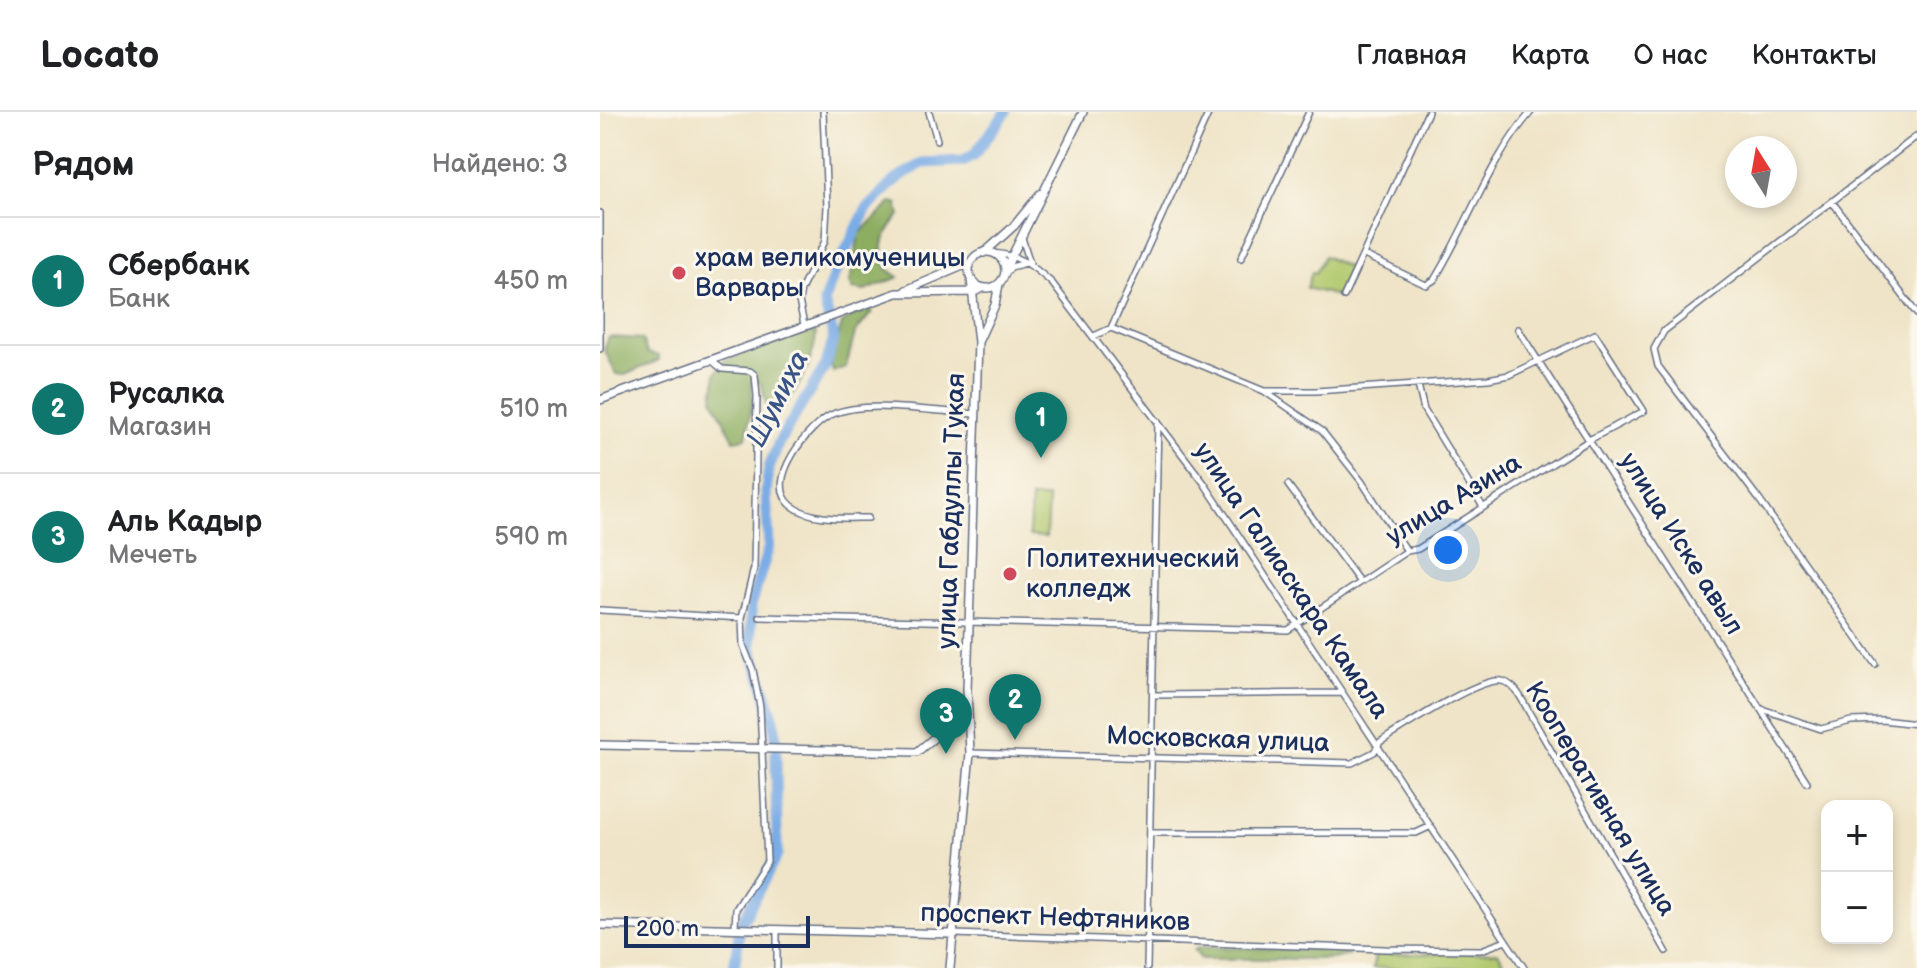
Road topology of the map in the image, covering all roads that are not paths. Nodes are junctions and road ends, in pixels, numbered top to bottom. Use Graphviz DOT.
graph roads {
  1 [pos="823,112"];
  2 [pos="929,112"];
  3 [pos="1083,112"];
  4 [pos="1209,112"];
  5 [pos="1309,112"];
  6 [pos="1428,112"];
  7 [pos="1531,112"];
  8 [pos="1917,136"];
  9 [pos="937,140"];
  10 [pos="1046,186"];
  11 [pos="1833,203"];
  12 [pos="600,213"];
  13 [pos="1022,236"];
  14 [pos="988,253"];
  15 [pos="1014,254"];
  16 [pos="1364,255"];
  17 [pos="1241,258"];
  18 [pos="970,263"];
  19 [pos="1031,263"];
  20 [pos="1002,277"];
  21 [pos="971,279"];
  22 [pos="983,288"];
  23 [pos="902,292"];
  24 [pos="974,292"];
  25 [pos="1344,296"];
  26 [pos="1917,314"];
  27 [pos="804,325"];
  28 [pos="1111,328"];
  29 [pos="1518,329"];
  30 [pos="1094,336"];
  31 [pos="978,342"];
  32 [pos="600,349"];
  33 [pos="711,359"];
  34 [pos="1540,361"];
  35 [pos="1418,385"];
  36 [pos="1264,391"];
  37 [pos="600,400"];
  38 [pos="976,414"];
  39 [pos="1158,421"];
  40 [pos="1591,439"];
  41 [pos="1288,485"];
  42 [pos="1483,507"];
  43 [pos="868,518"];
  44 [pos="1407,551"];
  45 [pos="1359,581"];
  46 [pos="600,610"];
  47 [pos="760,617"];
  48 [pos="742,618"];
  49 [pos="968,622"];
  50 [pos="1299,624"];
  51 [pos="1156,628"];
  52 [pos="1875,664"];
  53 [pos="1489,682"];
  54 [pos="967,690"];
  55 [pos="1342,693"];
  56 [pos="1153,695"];
  57 [pos="1762,709"];
  58 [pos="1917,724"];
  59 [pos="948,728"];
  60 [pos="969,740"];
  61 [pos="600,745"];
  62 [pos="1378,747"];
  63 [pos="763,750"];
  64 [pos="970,753"];
  65 [pos="1150,758"];
  66 [pos="1807,782"];
  67 [pos="1429,827"];
  68 [pos="1150,833"];
  69 [pos="600,925"];
  70 [pos="735,927"];
  71 [pos="777,928"];
  72 [pos="953,934"];
  73 [pos="1506,941"];
  74 [pos="1147,943"];
  75 [pos="1666,951"];
  76 [pos="777,968"];
  77 [pos="950,968"];
  78 [pos="1147,968"];
  79 [pos="1524,968"];
  1 -- 27 [label="street"];
  2 -- 9 [label="street"];
  3 -- 10 [label="main road"];
  4 -- 28 [label="street"];
  5 -- 17 [label="street"];
  6 -- 16 [label="street"];
  7 -- 16 [label="street"];
  8 -- 11 [label="street"];
  10 -- 13 [label="main road, улица Габдуллы Тукая"];
  10 -- 14 [label="main road"];
  11 -- 26 [label="street"];
  11 -- 52 [label="street"];
  12 -- 32 [label="street"];
  13 -- 15 [label="main road, улица Габдуллы Тукая"];
  13 -- 19 [label="street"];
  14 -- 15 [label="street, улица Галиаскара Камала"];
  14 -- 18 [label="main road"];
  14 -- 20 [label="main road"];
  15 -- 19 [label="street, улица Галиаскара Камала"];
  15 -- 20 [label="main road, улица Габдуллы Тукая"];
  16 -- 25 [label="street"];
  18 -- 21 [label="main road"];
  18 -- 23 [label="main road"];
  19 -- 20 [label="street"];
  19 -- 30 [label="street, улица Галиаскара Камала"];
  20 -- 22 [label="main road"];
  20 -- 31 [label="main road, улица Габдуллы Тукая"];
  21 -- 22 [label="main road"];
  21 -- 24 [label="main road, улица Габдуллы Тукая"];
  22 -- 24 [label="main road"];
  23 -- 24 [label="main road"];
  23 -- 27 [label="main road"];
  24 -- 31 [label="main road, улица Габдуллы Тукая"];
  27 -- 33 [label="main road"];
  28 -- 30 [label="street"];
  28 -- 36 [label="street"];
  29 -- 34 [label="street, улица Иске авыл"];
  30 -- 39 [label="street, улица Галиаскара Камала"];
  31 -- 38 [label="main road, улица Габдуллы Тукая"];
  33 -- 37 [label="main road"];
  33 -- 48 [label="street"];
  34 -- 35 [label="street"];
  34 -- 40 [label="street, улица Иске авыл"];
  34 -- 40 [label="street, улица Азина"];
  35 -- 36 [label="street"];
  35 -- 42 [label="street"];
  36 -- 44 [label="street"];
  38 -- 43 [label="street"];
  38 -- 49 [label="main road, улица Габдуллы Тукая"];
  39 -- 50 [label="street, улица Галиаскара Камала"];
  39 -- 51 [label="street"];
  40 -- 42 [label="street, улица Азина"];
  40 -- 57 [label="street, улица Иске авыл"];
  41 -- 45 [label="street, улица Галиаскара Камала"];
  42 -- 44 [label="street, улица Азина"];
  44 -- 45 [label="street, улица Азина"];
  45 -- 50 [label="street, улица Азина"];
  46 -- 48 [label="street"];
  47 -- 49 [label="street, улица Азина"];
  48 -- 63 [label="street"];
  49 -- 51 [label="street, улица Азина"];
  49 -- 54 [label="main road, улица Габдуллы Тукая"];
  50 -- 51 [label="street, улица Азина"];
  50 -- 55 [label="street, улица Галиаскара Камала"];
  51 -- 56 [label="street"];
  53 -- 62 [label="street, Московская улица"];
  53 -- 75 [label="street, Кооперативная улица"];
  54 -- 59 [label="main road"];
  54 -- 60 [label="main road, улица Габдуллы Тукая"];
  55 -- 56 [label="street"];
  55 -- 62 [label="street, улица Галиаскара Камала"];
  56 -- 65 [label="street"];
  57 -- 58 [label="street"];
  57 -- 66 [label="street, улица Иске авыл"];
  59 -- 60 [label="main road"];
  59 -- 63 [label="main road"];
  60 -- 64 [label="main road, улица Габдуллы Тукая"];
  61 -- 63 [label="main road"];
  62 -- 65 [label="street, Московская улица"];
  62 -- 67 [label="street, улица Галиаскара Камала"];
  63 -- 70 [label="street"];
  64 -- 65 [label="street, Московская улица"];
  64 -- 72 [label="main road, улица Габдуллы Тукая"];
  65 -- 68 [label="street"];
  67 -- 68 [label="street"];
  67 -- 73 [label="street, улица Галиаскара Камала"];
  68 -- 74 [label="street"];
  69 -- 70 [label="main road, проспект Нефтяников"];
  70 -- 71 [label="main road, проспект Нефтяников"];
  71 -- 72 [label="main road, проспект Нефтяников"];
  71 -- 76 [label="street"];
  72 -- 74 [label="street, проспект Нефтяников"];
  72 -- 77 [label="main road, улица Габдуллы Тукая"];
  73 -- 74 [label="street, проспект Нефтяников"];
  73 -- 79 [label="street, улица Галиаскара Камала"];
  74 -- 78 [label="street"];
}
